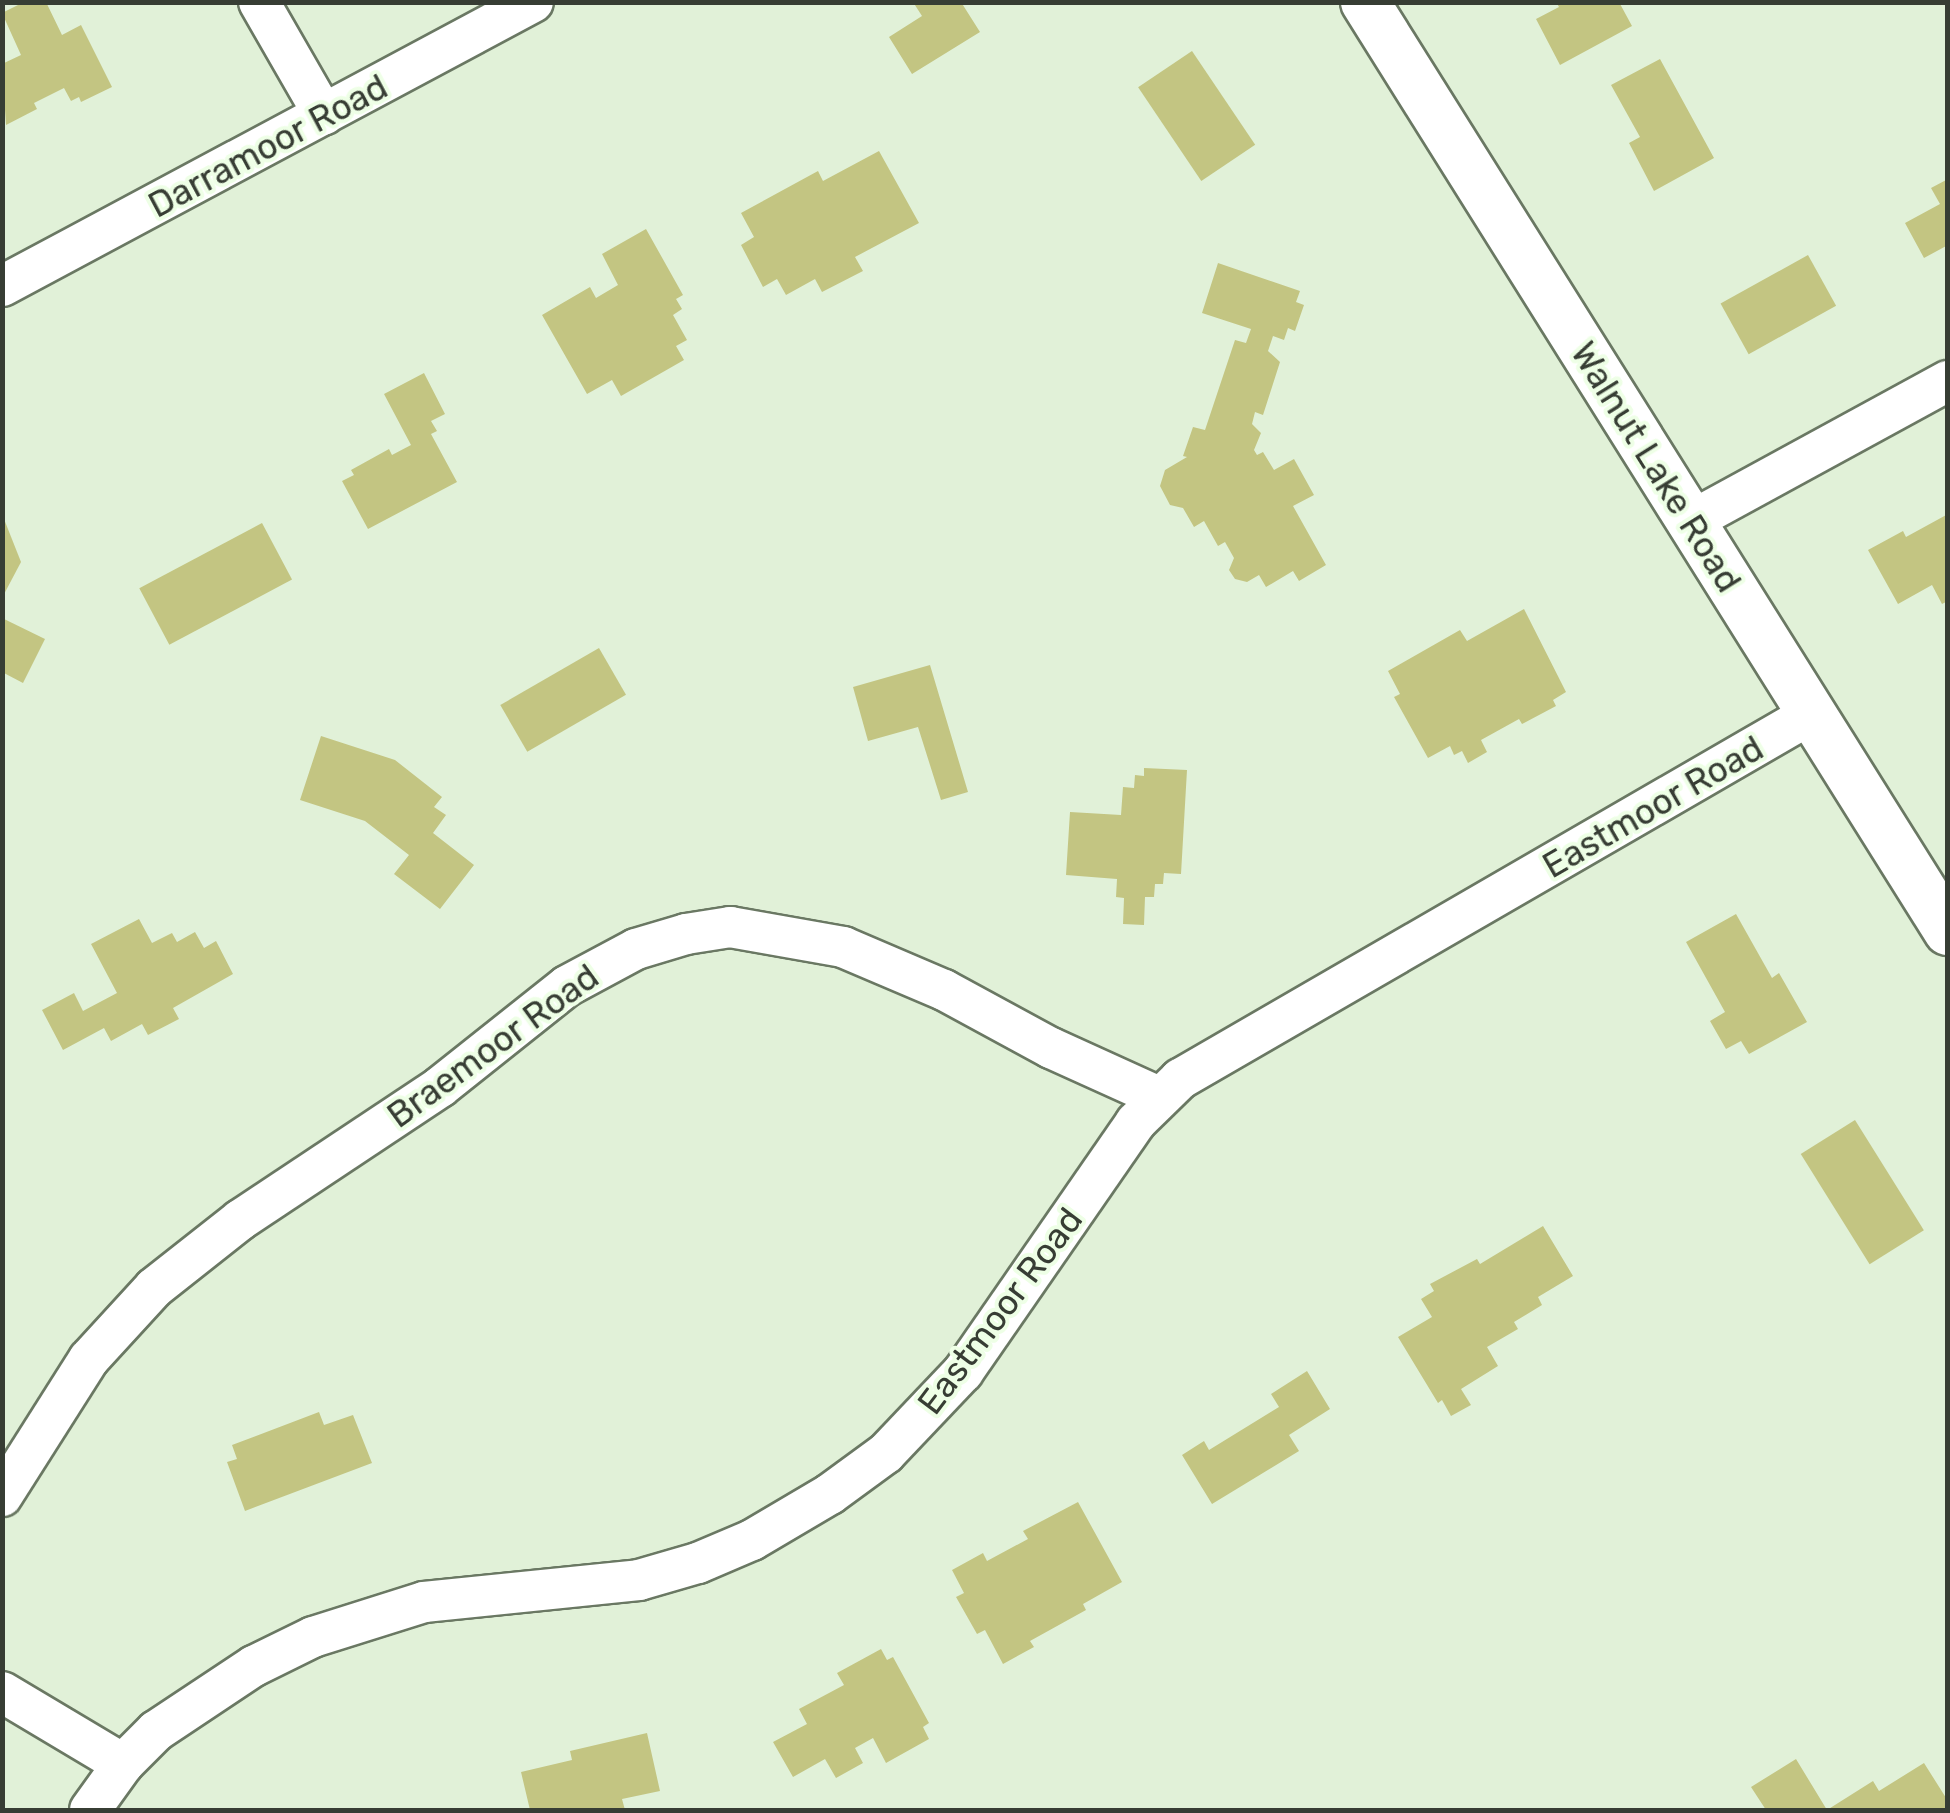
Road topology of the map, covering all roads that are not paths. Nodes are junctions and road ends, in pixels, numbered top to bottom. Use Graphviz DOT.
graph roads {
  1 [pos="259,2"];
  2 [pos="533,2"];
  3 [pos="1365,2"];
  4 [pos="324,114"];
  5 [pos="2,286"];
  6 [pos="1948,381"];
  7 [pos="1692,521"];
  8 [pos="1811,714"];
  9 [pos="1948,931"];
  10 [pos="1159,1097"];
  11 [pos="2,1496"];
  12 [pos="2,1692"];
  13 [pos="123,1764"];
  14 [pos="90,1810"];
  1 -- 4 [label="street"];
  2 -- 4 [label="street, Darramoor Road"];
  3 -- 7 [label="street, Walnut Lake Road"];
  4 -- 5 [label="street, Darramoor Road"];
  6 -- 7 [label="street"];
  7 -- 8 [label="street, Walnut Lake Road"];
  8 -- 9 [label="street, Walnut Lake Road"];
  8 -- 10 [label="street, Eastmoor Road"];
  10 -- 11 [label="street, Braemoor Road"];
  10 -- 13 [label="street, Eastmoor Road"];
  12 -- 13 [label="street"];
  13 -- 14 [label="street, Eastmoor Road"];
}
